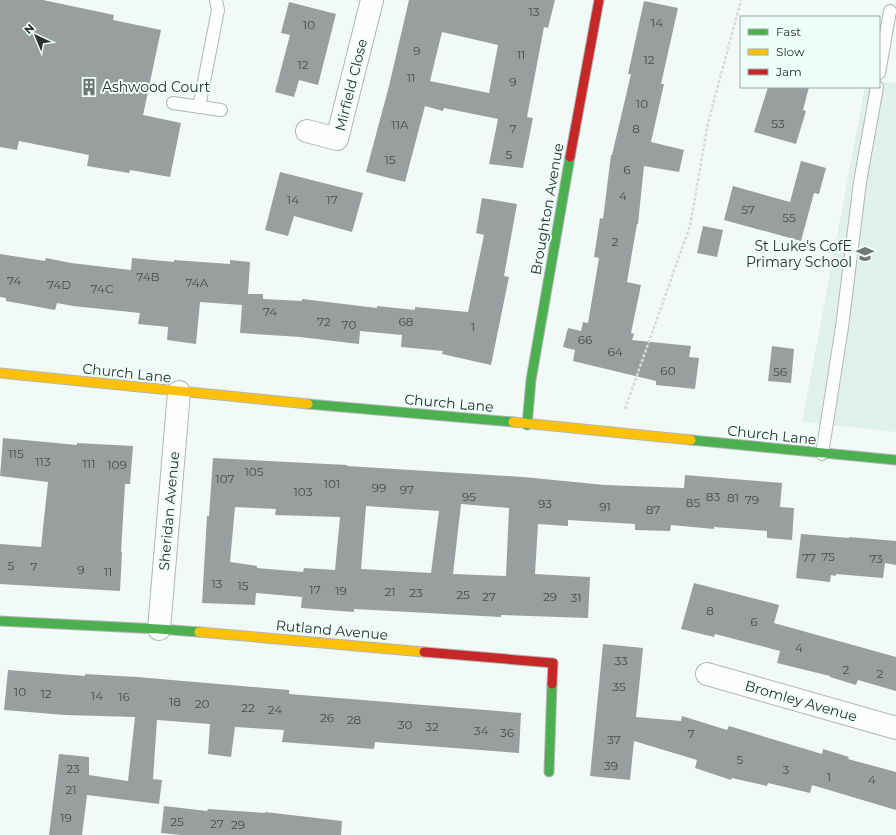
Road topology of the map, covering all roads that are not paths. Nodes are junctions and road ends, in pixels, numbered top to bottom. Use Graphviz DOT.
graph roads {
  1 [pos="216,0"];
  2 [pos="372,0"];
  3 [pos="599,0"];
  4 [pos="890,11"];
  5 [pos="880,67"];
  6 [pos="876,88"];
  7 [pos="173,103"];
  8 [pos="199,107"];
  9 [pos="221,110"];
  10 [pos="307,131"];
  11 [pos="0,373"];
  12 [pos="179,392"];
  13 [pos="527,425"];
  14 [pos="822,454"];
  15 [pos="896,460"];
  16 [pos="0,621"];
  17 [pos="159,629"];
  18 [pos="707,674"];
  19 [pos="896,728"];
  20 [pos="549,772"];
  1 -- 8 [label="lane"];
  2 -- 10 [label="street, Mirfield Close"];
  3 -- 13 [label="street, Broughton Avenue"];
  4 -- 5 [label="lane"];
  6 -- 14 [label="lane"];
  7 -- 8 [label="lane"];
  8 -- 9 [label="lane"];
  11 -- 12 [label="street, Church Lane"];
  12 -- 13 [label="street, Church Lane"];
  12 -- 17 [label="street, Sheridan Avenue"];
  13 -- 14 [label="street, Church Lane"];
  14 -- 15 [label="street, Church Lane"];
  16 -- 17 [label="street, Rutland Avenue"];
  17 -- 20 [label="street, Rutland Avenue"];
  18 -- 19 [label="street, Bromley Avenue"];
}
